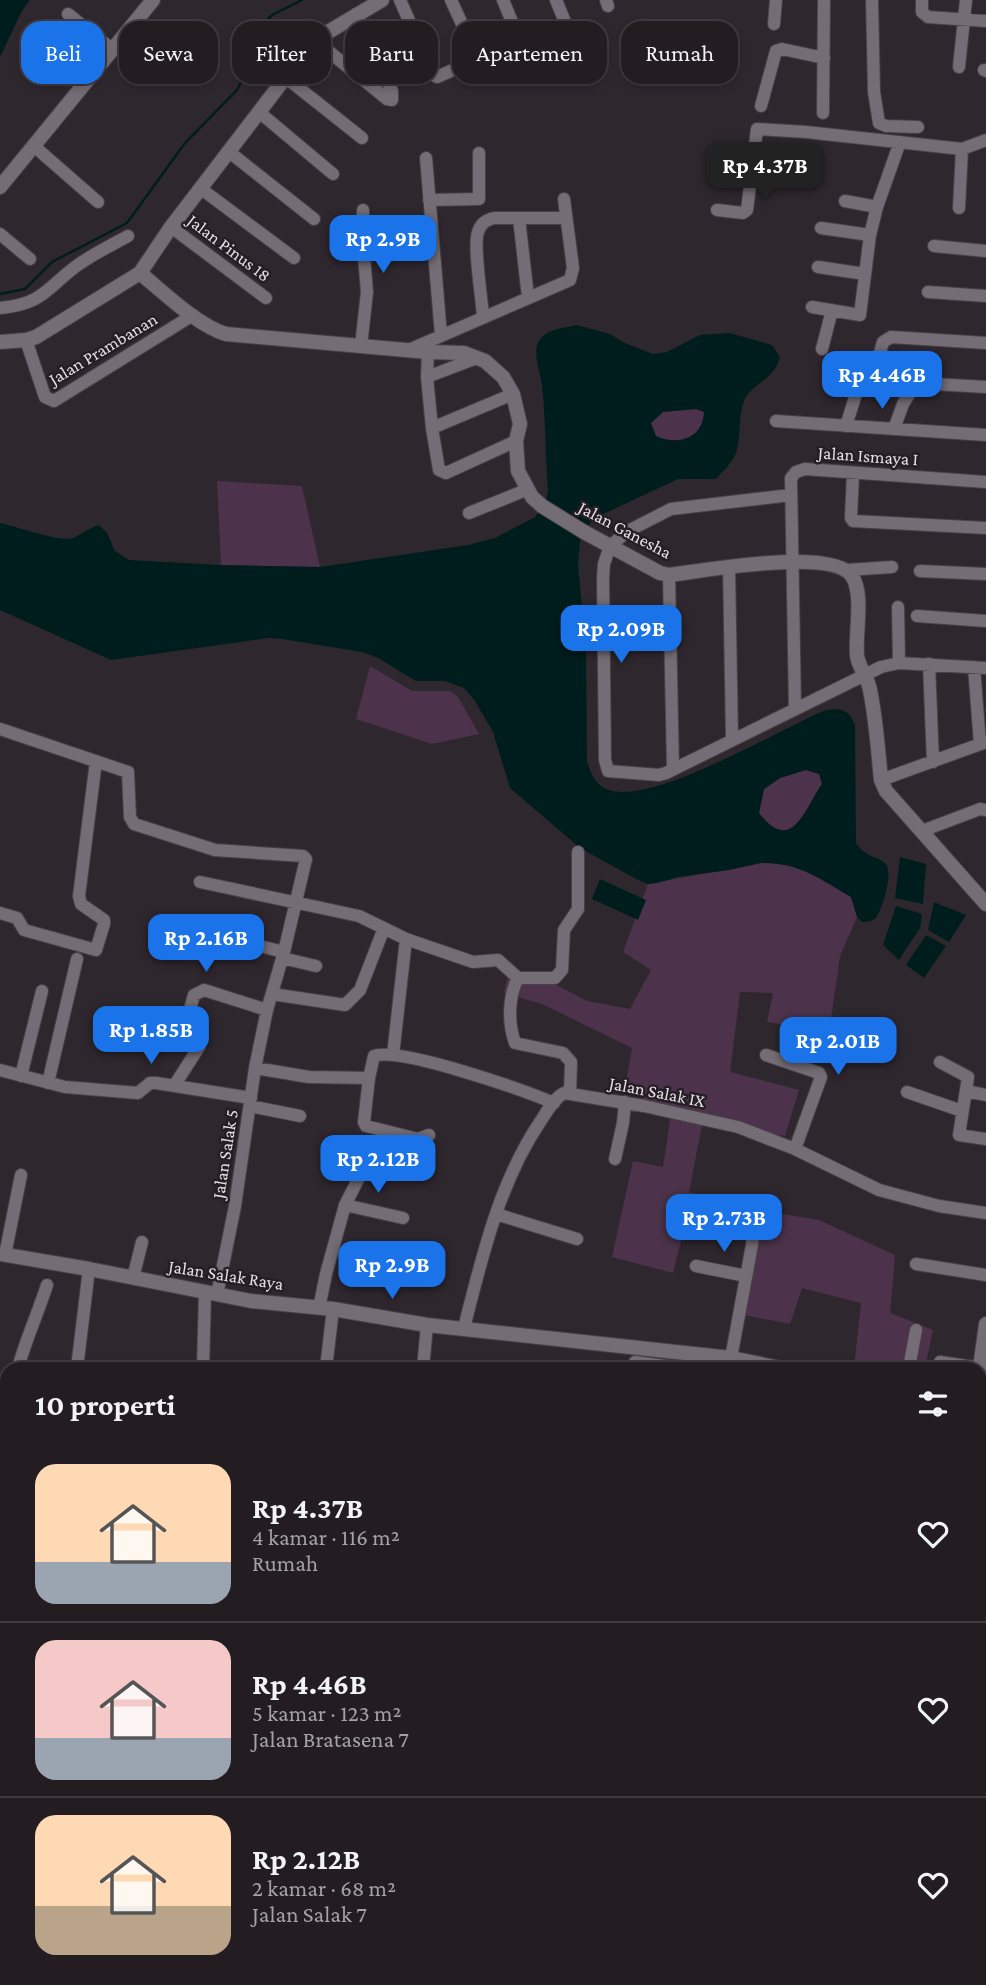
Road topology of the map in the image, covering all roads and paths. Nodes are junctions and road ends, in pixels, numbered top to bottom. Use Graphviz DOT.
graph roads {
  1 [pos="153,0"];
  2 [pos="383,0"];
  3 [pos="400,0"];
  4 [pos="451,0"];
  5 [pos="503,0"];
  6 [pos="556,0"];
  7 [pos="776,0"];
  8 [pos="824,0"];
  9 [pos="872,0"];
  10 [pos="922,0"];
  11 [pos="966,0"];
  12 [pos="68,14"];
  13 [pos="356,14"];
  14 [pos="964,19"];
  15 [pos="512,21"];
  16 [pos="565,21"];
  17 [pos="986,21"];
  18 [pos="774,24"];
  19 [pos="331,31"];
  20 [pos="113,50"];
  21 [pos="331,53"];
  22 [pos="824,58"];
  23 [pos="959,67"];
  24 [pos="280,84"];
  25 [pos="294,84"];
  26 [pos="761,106"];
  27 [pos="258,112"];
  28 [pos="823,113"];
  29 [pos="918,127"];
  30 [pos="362,138"];
  31 [pos="986,140"];
  32 [pos="900,142"];
  33 [pos="35,147"];
  34 [pos="962,149"];
  35 [pos="228,151"];
  36 [pos="479,153"];
  37 [pos="426,158"];
  38 [pos="333,174"];
  39 [pos="1,185"];
  40 [pos="200,188"];
  41 [pos="564,199"];
  42 [pos="429,200"];
  43 [pos="845,201"];
  44 [pos="98,202"];
  45 [pos="877,207"];
  46 [pos="959,208"];
  47 [pos="363,210"];
  48 [pos="717,211"];
  49 [pos="519,218"];
  50 [pos="566,218"];
  51 [pos="314,219"];
  52 [pos="171,226"];
  53 [pos="821,228"];
  54 [pos="0,234"];
  55 [pos="870,235"];
  56 [pos="128,236"];
  57 [pos="933,246"];
  58 [pos="986,251"];
  59 [pos="293,258"];
  60 [pos="30,260"];
  61 [pos="818,267"];
  62 [pos="140,273"];
  63 [pos="865,274"];
  64 [pos="928,292"];
  65 [pos="986,296"];
  66 [pos="528,297"];
  67 [pos="266,298"];
  68 [pos="812,307"];
  69 [pos="0,308"];
  70 [pos="832,310"];
  71 [pos="193,315"];
  72 [pos="483,317"];
  73 [pos="441,335"];
  74 [pos="26,340"];
  75 [pos="0,342"];
  76 [pos="986,343"];
  77 [pos="361,346"];
  78 [pos="411,349"];
  79 [pos="822,349"];
  80 [pos="428,352"];
  81 [pos="477,358"];
  82 [pos="875,370"];
  83 [pos="427,377"];
  84 [pos="916,383"];
  85 [pos="986,387"];
  86 [pos="513,394"];
  87 [pos="776,421"];
  88 [pos="846,426"];
  89 [pos="432,428"];
  90 [pos="894,429"];
  91 [pos="986,435"];
  92 [pos="516,441"];
  93 [pos="853,473"];
  94 [pos="986,482"];
  95 [pos="527,490"];
  96 [pos="791,495"];
  97 [pos="469,513"];
  98 [pos="986,528"];
  99 [pos="610,546"];
  100 [pos="792,561"];
  101 [pos="729,567"];
  102 [pos="892,567"];
  103 [pos="846,570"];
  104 [pos="920,572"];
  105 [pos="986,574"];
  106 [pos="669,575"];
  107 [pos="898,607"];
  108 [pos="917,616"];
  109 [pos="986,621"];
  110 [pos="899,663"];
  111 [pos="929,664"];
  112 [pos="980,667"];
  113 [pos="864,673"];
  114 [pos="795,708"];
  115 [pos="0,729"];
  116 [pos="733,739"];
  117 [pos="983,743"];
  118 [pos="96,761"];
  119 [pos="933,762"];
  120 [pos="673,769"];
  121 [pos="881,780"];
  122 [pos="986,810"];
  123 [pos="922,831"];
  124 [pos="578,852"];
  125 [pos="200,881"];
  126 [pos="296,901"];
  127 [pos="986,904"];
  128 [pos="0,913"];
  129 [pos="182,927"];
  130 [pos="384,928"];
  131 [pos="406,939"];
  132 [pos="283,955"];
  133 [pos="78,959"];
  134 [pos="316,965"];
  135 [pos="518,978"];
  136 [pos="41,991"];
  137 [pos="272,993"];
  138 [pos="267,1010"];
  139 [pos="185,1027"];
  140 [pos="199,1047"];
  141 [pos="393,1055"];
  142 [pos="766,1055"];
  143 [pos="940,1062"];
  144 [pos="255,1068"];
  145 [pos="0,1070"];
  146 [pos="21,1076"];
  147 [pos="369,1079"];
  148 [pos="47,1083"];
  149 [pos="174,1086"];
  150 [pos="966,1091"];
  151 [pos="906,1092"];
  152 [pos="570,1093"];
  153 [pos="986,1095"];
  154 [pos="251,1102"];
  155 [pos="554,1102"];
  156 [pos="625,1102"];
  157 [pos="962,1111"];
  158 [pos="300,1116"];
  159 [pos="429,1135"];
  160 [pos="986,1139"];
  161 [pos="795,1149"];
  162 [pos="615,1159"];
  163 [pos="368,1160"];
  164 [pos="21,1175"];
  165 [pos="345,1205"];
  166 [pos="986,1213"];
  167 [pos="496,1214"];
  168 [pos="748,1217"];
  169 [pos="403,1218"];
  170 [pos="577,1239"];
  171 [pos="142,1242"];
  172 [pos="3,1254"];
  173 [pos="916,1264"];
  174 [pos="696,1266"];
  175 [pos="89,1269"];
  176 [pos="986,1275"];
  177 [pos="746,1276"];
  178 [pos="133,1278"];
  179 [pos="47,1285"];
  180 [pos="211,1294"];
  181 [pos="326,1308"];
  182 [pos="986,1324"];
  183 [pos="427,1325"];
  184 [pos="464,1328"];
  185 [pos="916,1330"];
  186 [pos="731,1358"];
  187 [pos="20,1362"];
  188 [pos="78,1362"];
  189 [pos="204,1362"];
  190 [pos="326,1362"];
  191 [pos="424,1362"];
  192 [pos="713,1362"];
  193 [pos="751,1362"];
  194 [pos="910,1362"];
  195 [pos="981,1362"];
  1 -- 20 [label="street"];
  2 -- 13 [label="street"];
  3 -- 4 [label="street"];
  5 -- 15 [label="street"];
  6 -- 16 [label="street"];
  7 -- 18 [label="street"];
  8 -- 22 [label="street"];
  9 -- 29 [label="street"];
  10 -- 14 [label="street"];
  11 -- 14 [label="street"];
  12 -- 20 [label="street"];
  13 -- 19 [label="street"];
  13 -- 21 [label="street"];
  14 -- 17 [label="street"];
  14 -- 23 [label="street"];
  20 -- 33 [label="street"];
  22 -- 26 [label="street"];
  22 -- 28 [label="street"];
  24 -- 27 [label="street"];
  25 -- 30 [label="street"];
  27 -- 35 [label="street"];
  27 -- 38 [label="street"];
  31 -- 34 [label="street"];
  32 -- 34 [label="street"];
  32 -- 45 [label="street"];
  32 -- 48 [label="street"];
  33 -- 39 [label="street"];
  33 -- 44 [label="street"];
  34 -- 46 [label="street"];
  35 -- 40 [label="street"];
  35 -- 51 [label="street"];
  36 -- 42 [label="street"];
  37 -- 42 [label="street"];
  40 -- 52 [label="street"];
  40 -- 59 [label="street"];
  41 -- 50 [label="street"];
  42 -- 73 [label="street"];
  43 -- 45 [label="street"];
  45 -- 55 [label="street"];
  47 -- 77 [label="street"];
  49 -- 50 [label="street"];
  49 -- 66 [label="street"];
  49 -- 72 [label="street"];
  50 -- 66 [label="street"];
  52 -- 62 [label="street"];
  52 -- 67 [label="street, Jalan Pinus 18"];
  53 -- 55 [label="street"];
  54 -- 60 [label="street"];
  55 -- 63 [label="street"];
  56 -- 69 [label="street"];
  57 -- 58 [label="street"];
  61 -- 63 [label="street"];
  62 -- 71 [label="street"];
  62 -- 74 [label="street"];
  63 -- 70 [label="street"];
  64 -- 65 [label="street"];
  66 -- 72 [label="street"];
  68 -- 70 [label="street"];
  70 -- 79 [label="street"];
  71 -- 74 [label="street, Jalan Prambanan"];
  71 -- 77 [label="street"];
  72 -- 73 [label="street"];
  73 -- 78 [label="street"];
  74 -- 75 [label="street"];
  76 -- 82 [label="street"];
  77 -- 78 [label="street"];
  78 -- 80 [label="street"];
  80 -- 81 [label="street"];
  80 -- 83 [label="street"];
  81 -- 83 [label="street"];
  81 -- 86 [label="street"];
  82 -- 84 [label="street"];
  82 -- 88 [label="street"];
  83 -- 89 [label="street"];
  84 -- 85 [label="street"];
  84 -- 90 [label="street"];
  86 -- 89 [label="street"];
  86 -- 92 [label="street"];
  87 -- 88 [label="street"];
  88 -- 90 [label="street"];
  89 -- 92 [label="street"];
  90 -- 91 [label="street"];
  92 -- 95 [label="street"];
  93 -- 94 [label="street, Jalan Ismaya I"];
  93 -- 96 [label="street, Jalan Ismaya I"];
  93 -- 98 [label="street"];
  95 -- 97 [label="street"];
  95 -- 99 [label="street, Jalan Ganesha"];
  96 -- 99 [label="street"];
  96 -- 100 [label="street"];
  99 -- 106 [label="street, Jalan Ganesha"];
  99 -- 120 [label="street"];
  100 -- 101 [label="street, Jalan Ganesha"];
  100 -- 103 [label="street, Jalan Ganesha"];
  100 -- 114 [label="street"];
  101 -- 106 [label="street, Jalan Ganesha"];
  101 -- 116 [label="street"];
  102 -- 103 [label="street"];
  103 -- 113 [label="street"];
  104 -- 105 [label="street"];
  106 -- 120 [label="street"];
  107 -- 110 [label="street"];
  108 -- 109 [label="street"];
  110 -- 111 [label="street"];
  110 -- 113 [label="street"];
  111 -- 112 [label="street"];
  111 -- 119 [label="street"];
  112 -- 117 [label="street"];
  113 -- 114 [label="street"];
  113 -- 121 [label="street"];
  114 -- 116 [label="street"];
  115 -- 118 [label="street"];
  116 -- 120 [label="street"];
  117 -- 119 [label="street"];
  118 -- 126 [label="street, Jalan Salak 5"];
  118 -- 128 [label="street"];
  119 -- 121 [label="street"];
  121 -- 123 [label="street"];
  122 -- 123 [label="street"];
  123 -- 127 [label="street"];
  124 -- 135 [label="street"];
  125 -- 126 [label="street"];
  126 -- 130 [label="street"];
  126 -- 132 [label="street, Jalan Salak 5"];
  129 -- 132 [label="street"];
  130 -- 131 [label="street"];
  130 -- 137 [label="street"];
  131 -- 135 [label="street"];
  131 -- 141 [label="street"];
  132 -- 134 [label="street"];
  132 -- 137 [label="street, Jalan Salak 5"];
  133 -- 148 [label="street"];
  135 -- 152 [label="street"];
  136 -- 146 [label="street"];
  137 -- 138 [label="street, Jalan Salak 5"];
  138 -- 139 [label="street"];
  138 -- 144 [label="street, Jalan Salak 5"];
  140 -- 149 [label="street"];
  141 -- 147 [label="street"];
  141 -- 155 [label="street"];
  142 -- 161 [label="street"];
  143 -- 150 [label="street"];
  144 -- 147 [label="street"];
  144 -- 154 [label="street, Jalan Salak 5"];
  145 -- 146 [label="street"];
  146 -- 148 [label="street"];
  147 -- 159 [label="street"];
  148 -- 149 [label="street"];
  149 -- 154 [label="street"];
  150 -- 153 [label="street"];
  150 -- 157 [label="street"];
  151 -- 157 [label="street"];
  152 -- 155 [label="street"];
  152 -- 156 [label="street, Jalan Salak IX"];
  154 -- 158 [label="street"];
  154 -- 180 [label="street, Jalan Salak 5"];
  155 -- 167 [label="street"];
  156 -- 161 [label="street, Jalan Salak IX"];
  156 -- 162 [label="street"];
  157 -- 160 [label="street"];
  161 -- 166 [label="street, Jalan Salak IX"];
  163 -- 165 [label="street"];
  164 -- 172 [label="street"];
  165 -- 169 [label="street"];
  165 -- 181 [label="street"];
  167 -- 170 [label="street"];
  167 -- 184 [label="street"];
  168 -- 177 [label="street"];
  171 -- 178 [label="street"];
  172 -- 175 [label="street, Jalan Salak Raya"];
  173 -- 176 [label="street"];
  174 -- 177 [label="street"];
  175 -- 178 [label="street, Jalan Salak Raya"];
  175 -- 188 [label="street"];
  177 -- 186 [label="street"];
  178 -- 180 [label="street, Jalan Salak Raya"];
  179 -- 187 [label="street"];
  180 -- 181 [label="street, Jalan Salak Raya"];
  180 -- 189 [label="street, Jalan Salak 5"];
  181 -- 183 [label="street, Jalan Salak Raya"];
  181 -- 190 [label="street"];
  182 -- 195 [label="street"];
  183 -- 184 [label="street, Jalan Salak Raya"];
  183 -- 191 [label="street"];
  184 -- 192 [label="street, Jalan Salak Raya"];
  185 -- 194 [label="street"];
  186 -- 192 [label="street, Jalan Salak Raya"];
  186 -- 193 [label="street, Jalan Salak Raya"];
}
